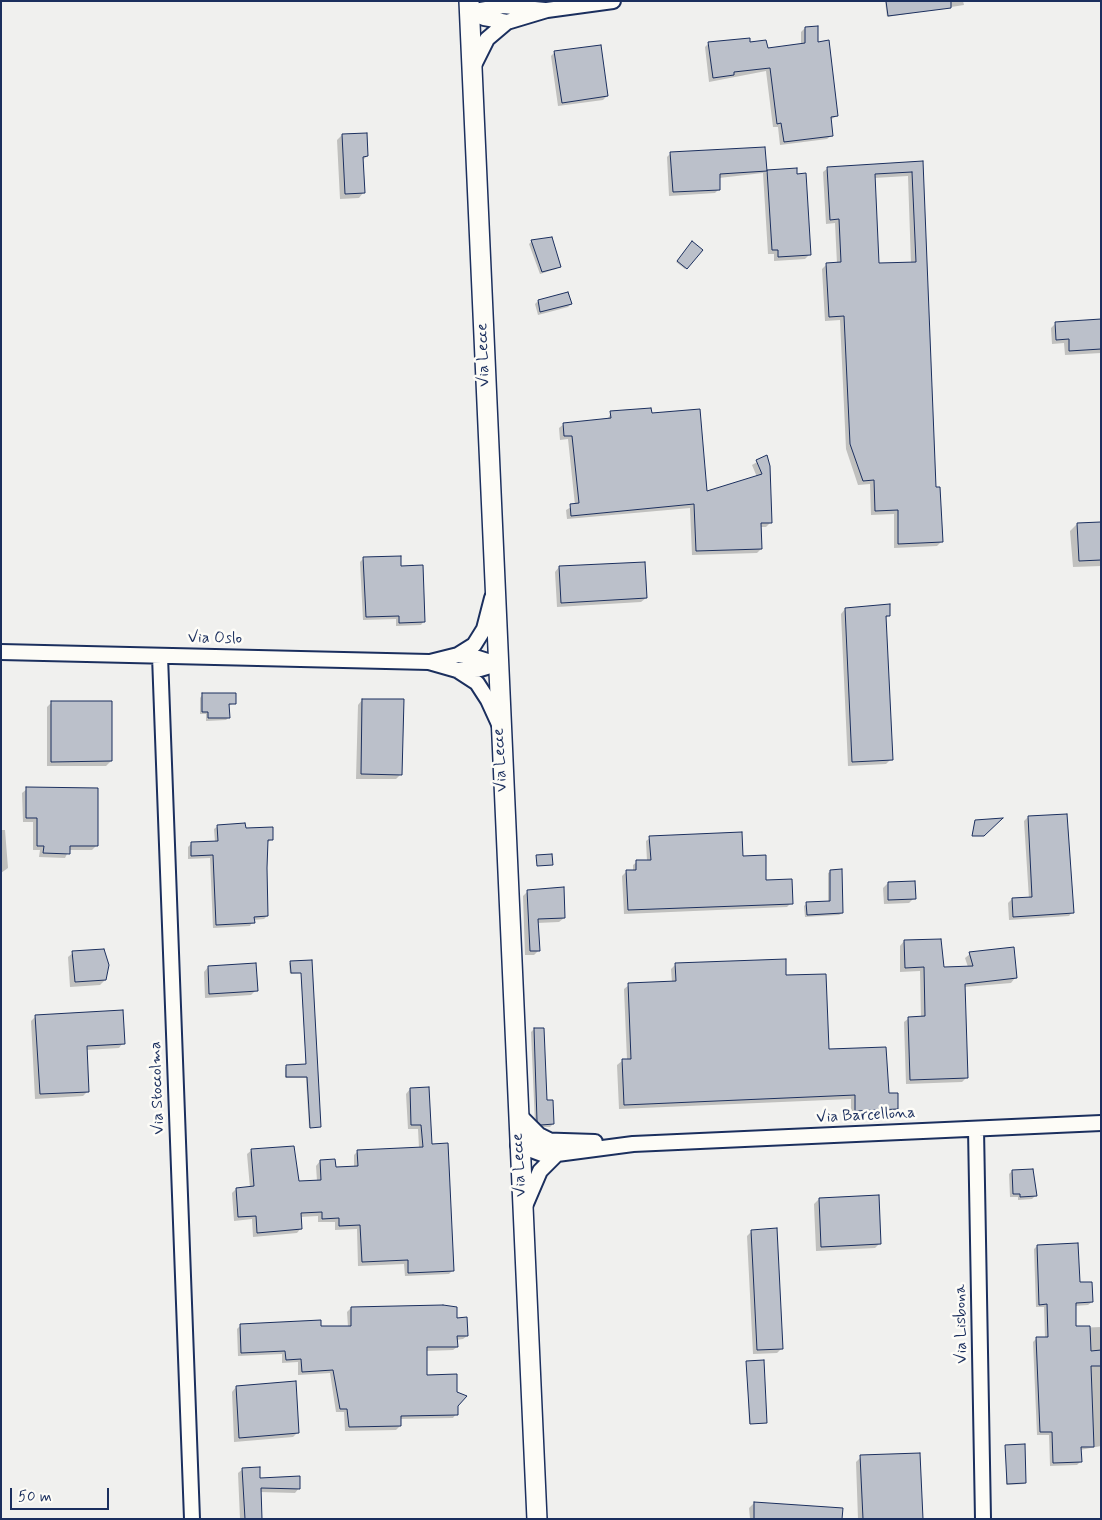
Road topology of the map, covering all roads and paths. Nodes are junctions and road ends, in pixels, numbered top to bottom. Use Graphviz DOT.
graph roads {
  1 [pos="613,1"];
  2 [pos="501,3"];
  3 [pos="469,6"];
  4 [pos="547,10"];
  5 [pos="507,22"];
  6 [pos="472,70"];
  7 [pos="494,588"];
  8 [pos="1,652"];
  9 [pos="458,655"];
  10 [pos="160,656"];
  11 [pos="429,662"];
  12 [pos="496,664"];
  13 [pos="457,670"];
  14 [pos="500,726"];
  15 [pos="517,1113"];
  16 [pos="1101,1123"];
  17 [pos="976,1129"];
  18 [pos="550,1141"];
  19 [pos="633,1144"];
  20 [pos="518,1145"];
  21 [pos="556,1154"];
  22 [pos="522,1212"];
  23 [pos="192,1519"];
  24 [pos="537,1519"];
  25 [pos="983,1519"];
  1 -- 4 [label="street"];
  2 -- 3 [label="street"];
  2 -- 4 [label="street"];
  3 -- 5 [label="street"];
  3 -- 6 [label="main road, Via Lecce"];
  4 -- 5 [label="street"];
  5 -- 6 [label="street"];
  6 -- 7 [label="main road, Via Lecce"];
  7 -- 9 [label="street"];
  7 -- 12 [label="main road, Via Lecce"];
  8 -- 10 [label="street, Via Oslo"];
  9 -- 11 [label="street"];
  9 -- 12 [label="street"];
  10 -- 11 [label="street, Via Oslo"];
  10 -- 23 [label="street, Via Stoccolma"];
  11 -- 13 [label="street"];
  12 -- 13 [label="street"];
  12 -- 14 [label="main road, Via Lecce"];
  13 -- 14 [label="street"];
  14 -- 15 [label="main road, Via Lecce"];
  15 -- 18 [label="street"];
  15 -- 20 [label="main road, Via Lecce"];
  16 -- 17 [label="street, Via Barcellona"];
  17 -- 19 [label="street, Via Barcellona"];
  17 -- 25 [label="street, Via Lisbona"];
  18 -- 19 [label="street, Via Barcellona"];
  18 -- 20 [label="street, Via Barcellona"];
  19 -- 21 [label="street, Via Barcellona"];
  20 -- 21 [label="street, Via Barcellona"];
  20 -- 22 [label="main road, Via Lecce"];
  21 -- 22 [label="street"];
  22 -- 24 [label="main road, Via Lecce"];
}
